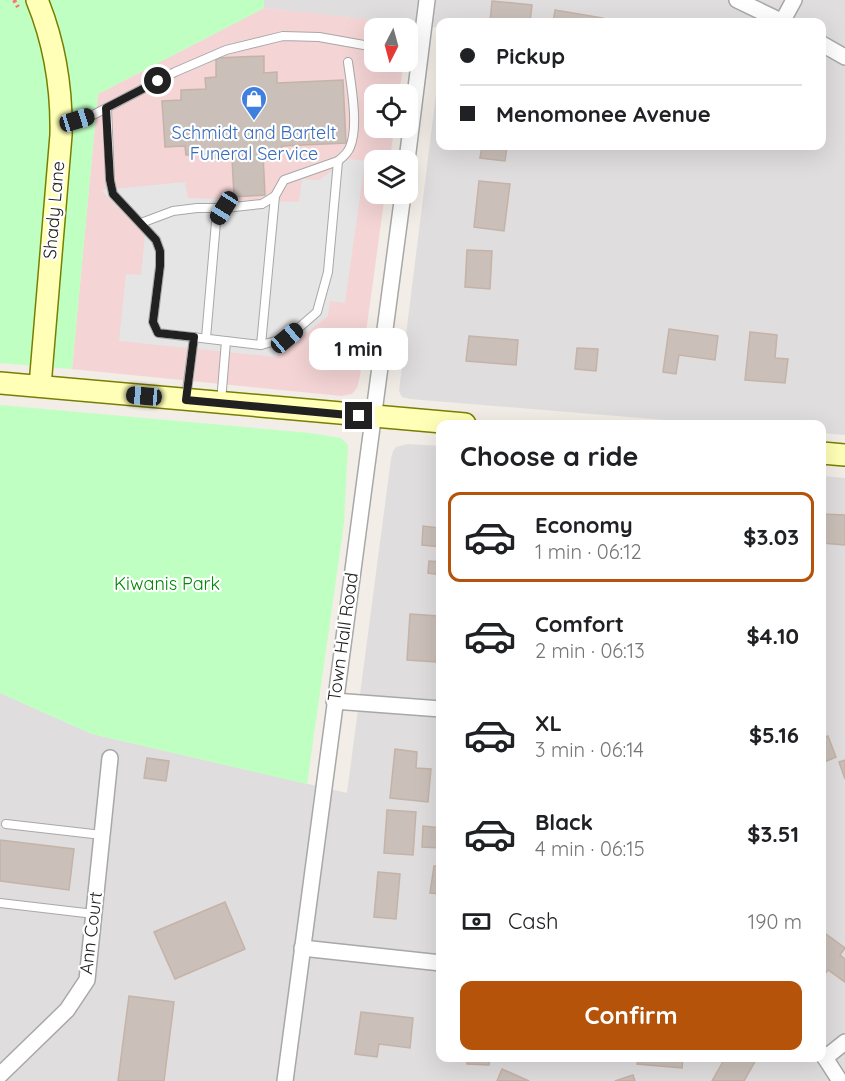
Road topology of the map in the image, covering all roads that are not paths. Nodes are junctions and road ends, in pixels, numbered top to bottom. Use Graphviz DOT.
graph roads {
  1 [pos="428,0"];
  2 [pos="737,0"];
  3 [pos="794,0"];
  4 [pos="28,4"];
  5 [pos="774,18"];
  6 [pos="784,18"];
  7 [pos="418,39"];
  8 [pos="364,45"];
  9 [pos="826,46"];
  10 [pos="845,57"];
  11 [pos="348,62"];
  12 [pos="413,72"];
  13 [pos="106,108"];
  14 [pos="61,125"];
  15 [pos="408,150"];
  16 [pos="338,161"];
  17 [pos="275,196"];
  18 [pos="402,204"];
  19 [pos="224,208"];
  20 [pos="141,223"];
  21 [pos="194,337"];
  22 [pos="206,338"];
  23 [pos="226,341"];
  24 [pos="261,345"];
  25 [pos="0,383"];
  26 [pos="40,386"];
  27 [pos="186,400"];
  28 [pos="220,403"];
  29 [pos="374,417"];
  30 [pos="436,422"];
  31 [pos="826,453"];
  32 [pos="845,455"];
  33 [pos="334,701"];
  34 [pos="436,709"];
  35 [pos="110,758"];
  36 [pos="6,824"];
  37 [pos="102,835"];
  38 [pos="0,903"];
  39 [pos="94,914"];
  40 [pos="303,948"];
  41 [pos="436,962"];
  42 [pos="845,1042"];
  43 [pos="826,1055"];
  44 [pos="826,1059"];
  45 [pos="0,1076"];
  46 [pos="285,1081"];
  47 [pos="840,1081"];
  1 -- 7 [label="street"];
  2 -- 5 [label="street"];
  3 -- 6 [label="street"];
  4 -- 14 [label="street, Shady Lane"];
  8 -- 13 [label="lane"];
  9 -- 10 [label="street"];
  11 -- 16 [label="lane"];
  12 -- 15 [label="street"];
  13 -- 14 [label="lane"];
  13 -- 20 [label="lane"];
  14 -- 26 [label="street, Shady Lane"];
  16 -- 17 [label="lane"];
  16 -- 24 [label="lane"];
  17 -- 19 [label="lane"];
  17 -- 24 [label="lane"];
  18 -- 29 [label="street, Town Hall Road"];
  19 -- 20 [label="lane"];
  19 -- 22 [label="lane"];
  20 -- 21 [label="lane"];
  21 -- 22 [label="lane"];
  21 -- 27 [label="lane"];
  22 -- 23 [label="lane"];
  23 -- 24 [label="lane"];
  23 -- 28 [label="lane"];
  25 -- 26 [label="street"];
  26 -- 27 [label="street"];
  27 -- 28 [label="street"];
  28 -- 29 [label="street"];
  29 -- 30 [label="street"];
  29 -- 33 [label="street, Town Hall Road"];
  31 -- 32 [label="street"];
  33 -- 34 [label="street"];
  33 -- 40 [label="street, Town Hall Road"];
  35 -- 37 [label="street, Ann Court"];
  36 -- 37 [label="lane"];
  37 -- 39 [label="street, Ann Court"];
  38 -- 39 [label="lane"];
  39 -- 45 [label="street, Ann Court"];
  40 -- 41 [label="street"];
  40 -- 46 [label="street, Town Hall Road"];
  42 -- 43 [label="street"];
  44 -- 47 [label="street"];
}
